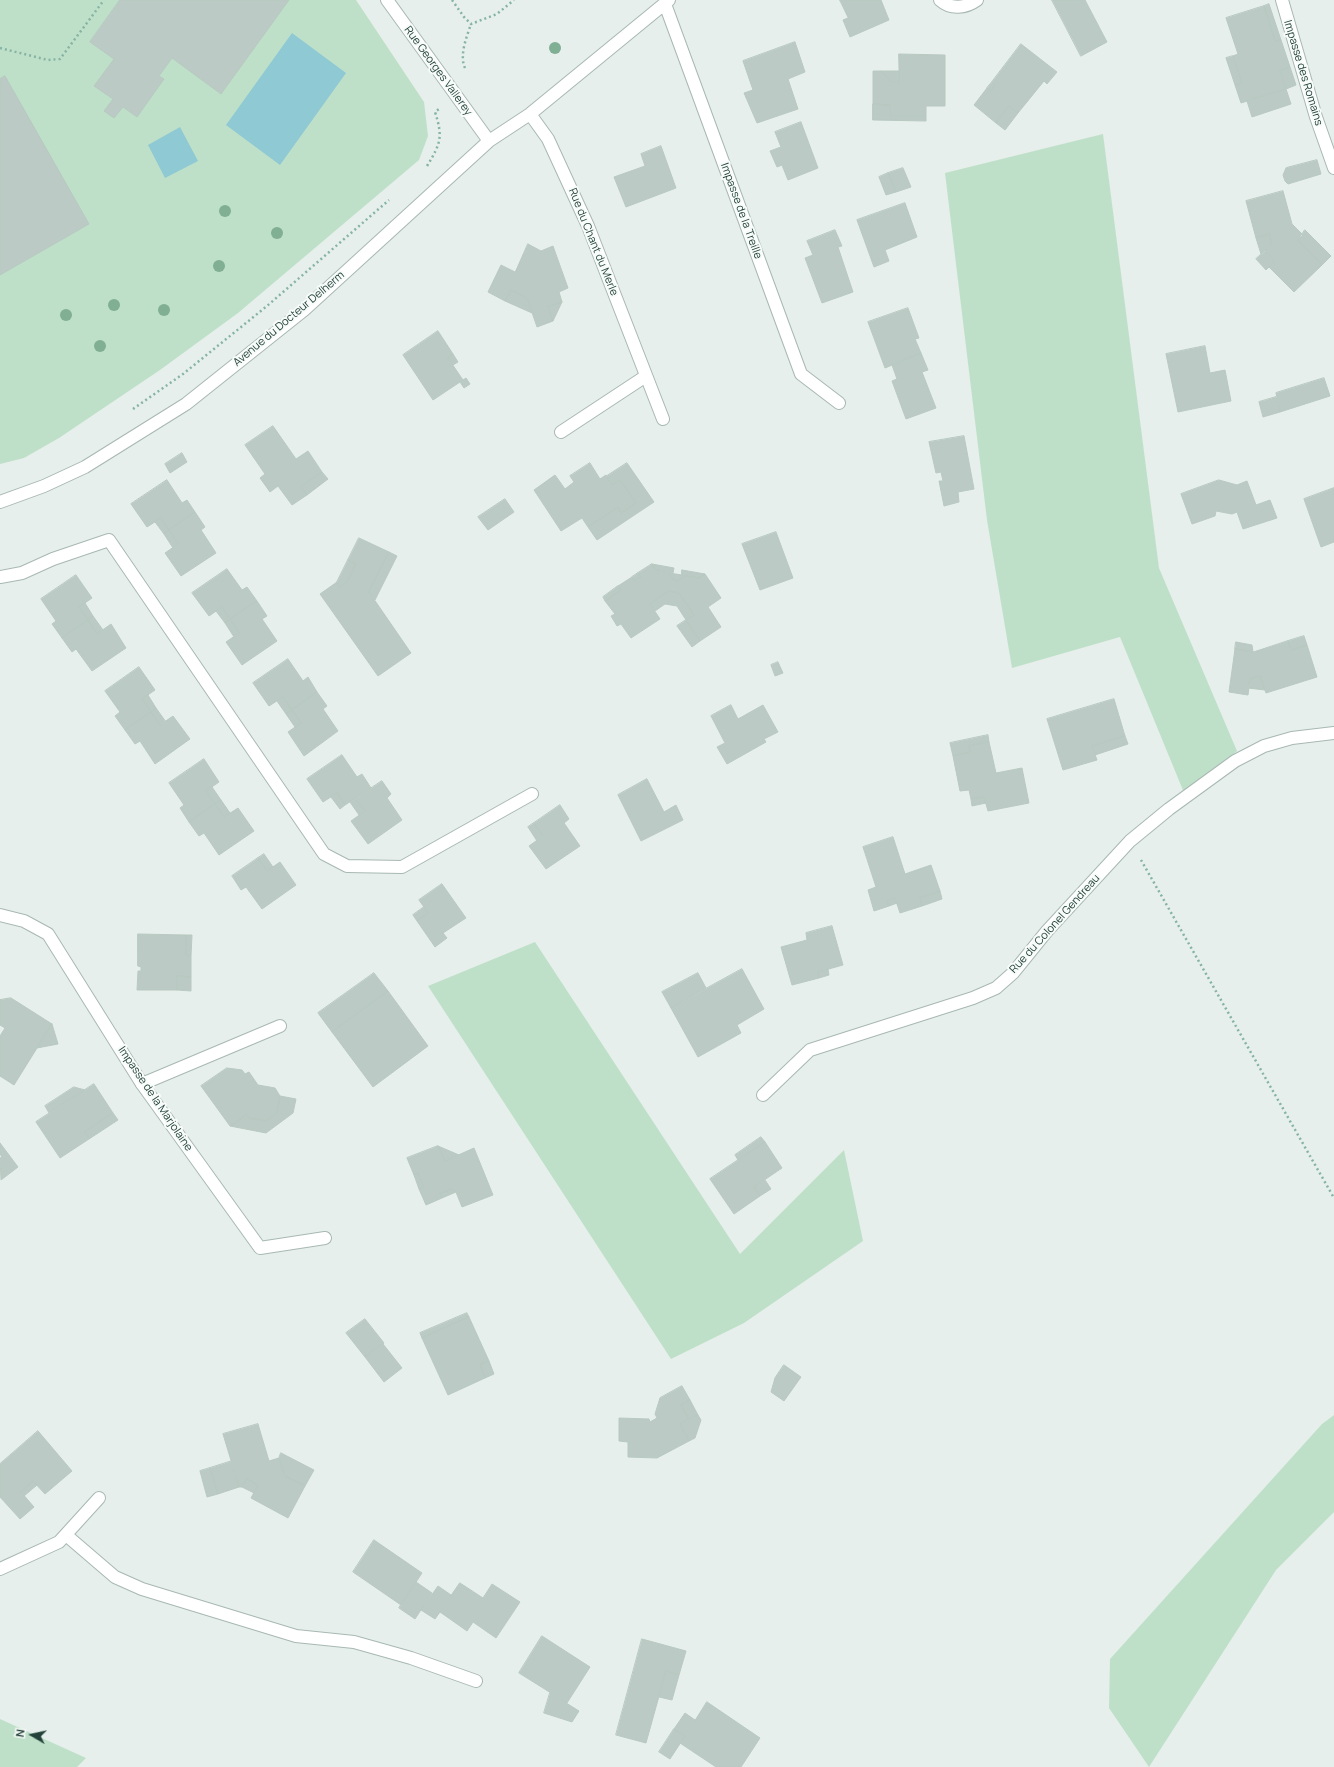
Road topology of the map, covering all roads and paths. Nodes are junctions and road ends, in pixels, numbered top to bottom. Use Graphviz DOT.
graph roads {
  1 [pos="104,0"];
  2 [pos="387,0"];
  3 [pos="452,0"];
  4 [pos="514,0"];
  5 [pos="940,0"];
  6 [pos="977,0"];
  7 [pos="1282,0"];
  8 [pos="667,2"];
  9 [pos="471,24"];
  10 [pos="0,48"];
  11 [pos="466,70"];
  12 [pos="455,96"];
  13 [pos="530,114"];
  14 [pos="489,141"];
  15 [pos="426,168"];
  16 [pos="1334,168"];
  17 [pos="391,198"];
  18 [pos="646,376"];
  19 [pos="839,403"];
  20 [pos="126,413"];
  21 [pos="663,419"];
  22 [pos="561,432"];
  23 [pos="0,502"];
  24 [pos="0,577"];
  25 [pos="1334,733"];
  26 [pos="532,794"];
  27 [pos="1130,841"];
  28 [pos="0,915"];
  29 [pos="280,1026"];
  30 [pos="142,1084"];
  31 [pos="763,1095"];
  32 [pos="1334,1198"];
  33 [pos="325,1238"];
  34 [pos="99,1498"];
  35 [pos="66,1535"];
  36 [pos="0,1569"];
  37 [pos="476,1681"];
  1 -- 10 [label="path"];
  2 -- 12 [label="street, Rue Georges Vallerey"];
  3 -- 9 [label="path"];
  4 -- 9 [label="path"];
  5 -- 6 [label="street"];
  7 -- 16 [label="street, Impasse des Romains"];
  8 -- 13 [label="street, Avenue du Docteur Delherm"];
  8 -- 19 [label="street, Impasse de la Treille"];
  9 -- 11 [label="path"];
  12 -- 14 [label="street, Rue Georges Vallerey"];
  12 -- 15 [label="path"];
  13 -- 14 [label="street, Avenue du Docteur Delherm"];
  13 -- 18 [label="street, Rue du Chant du Merle"];
  14 -- 23 [label="street, Avenue du Docteur Delherm"];
  17 -- 20 [label="path"];
  18 -- 21 [label="street, Rue du Chant du Merle"];
  18 -- 22 [label="street"];
  24 -- 26 [label="street"];
  25 -- 27 [label="street, Rue du Colonel Gendreau"];
  27 -- 31 [label="street, Rue du Colonel Gendreau"];
  27 -- 32 [label="path"];
  28 -- 30 [label="street, Impasse de la Marjolaine"];
  29 -- 30 [label="street"];
  30 -- 33 [label="street, Impasse de la Marjolaine"];
  34 -- 35 [label="street"];
  35 -- 36 [label="street"];
  35 -- 37 [label="street"];
}
